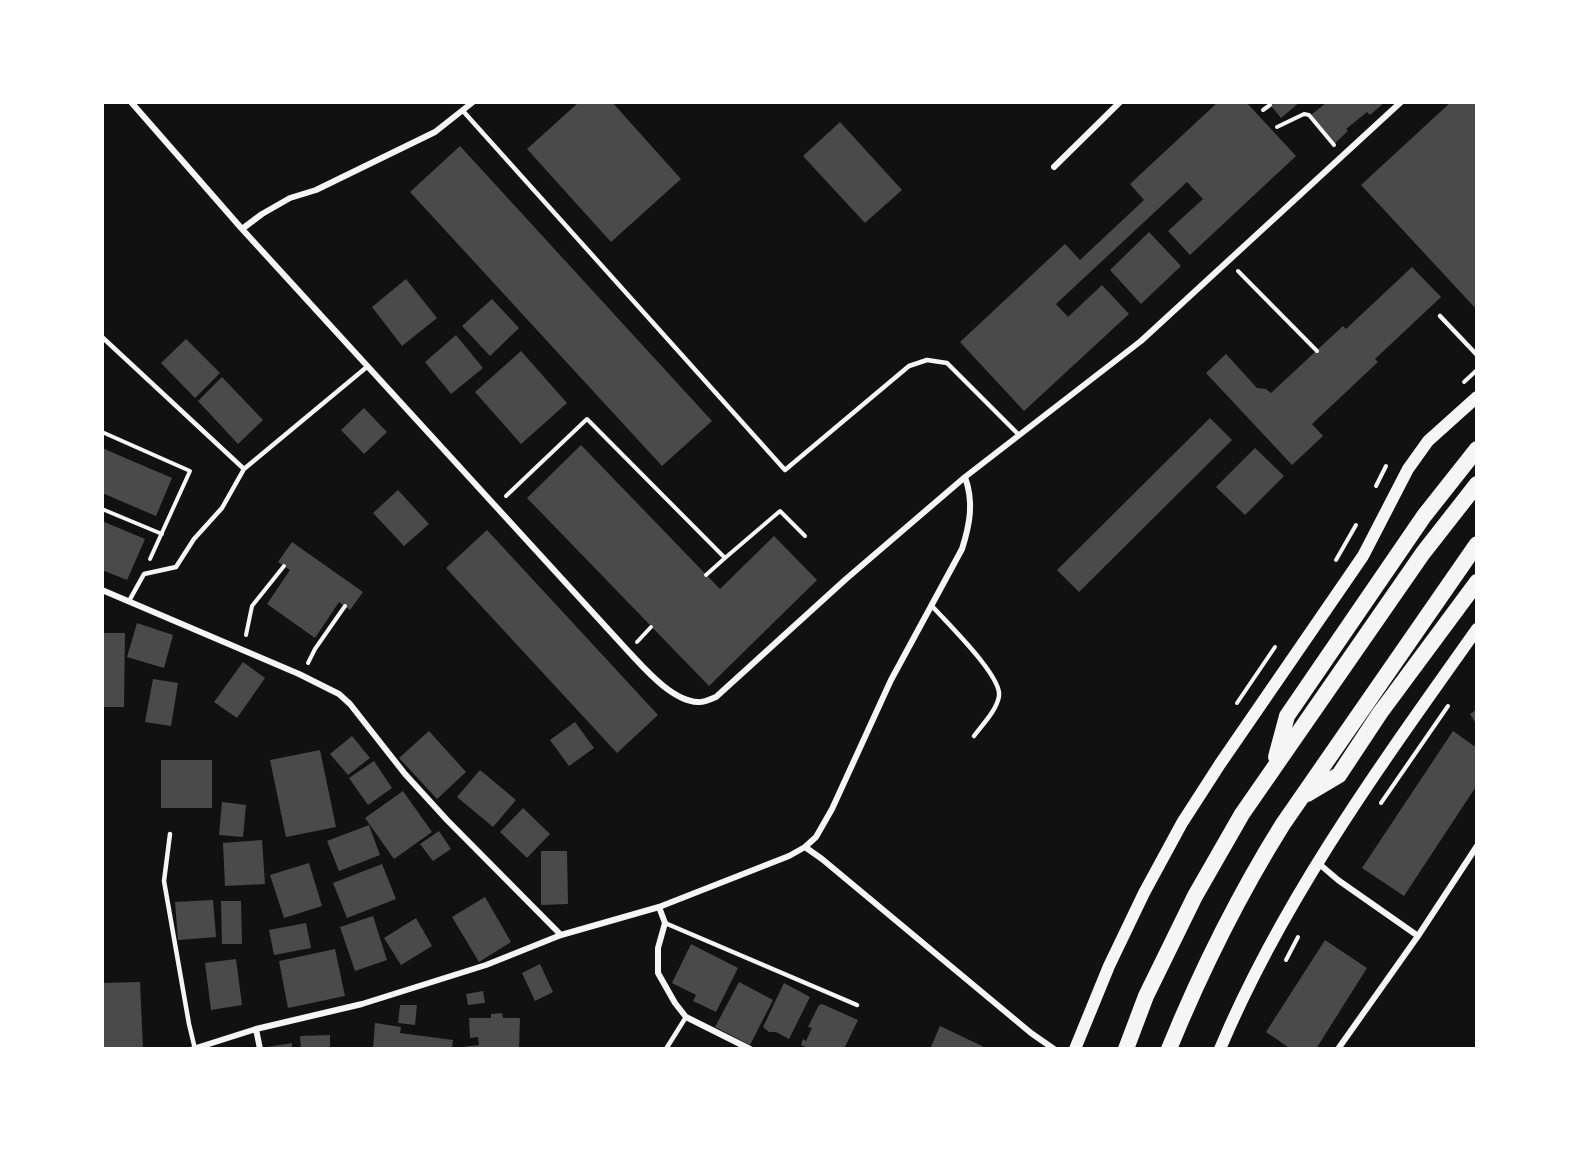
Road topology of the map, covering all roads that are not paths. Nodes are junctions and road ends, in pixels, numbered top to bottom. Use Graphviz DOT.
graph roads {
  1 [pos="131,102"];
  2 [pos="473,102"];
  3 [pos="1120,102"];
  4 [pos="1401,102"];
  5 [pos="463,111"];
  6 [pos="1054,167"];
  7 [pos="242,229"];
  8 [pos="1440,316"];
  9 [pos="102,337"];
  10 [pos="1477,355"];
  11 [pos="368,366"];
  12 [pos="1477,397"];
  13 [pos="1019,435"];
  14 [pos="1477,449"];
  15 [pos="244,469"];
  16 [pos="965,477"];
  17 [pos="1477,484"];
  18 [pos="1477,544"];
  19 [pos="1477,582"];
  20 [pos="102,590"];
  21 [pos="129,601"];
  22 [pos="932,606"];
  23 [pos="1477,629"];
  24 [pos="974,736"];
  25 [pos="1273,770"];
  26 [pos="1301,798"];
  27 [pos="170,834"];
  28 [pos="1477,846"];
  29 [pos="805,847"];
  30 [pos="1317,862"];
  31 [pos="659,907"];
  32 [pos="665,923"];
  33 [pos="561,935"];
  34 [pos="1418,936"];
  35 [pos="857,1005"];
  36 [pos="686,1017"];
  37 [pos="256,1029"];
  38 [pos="194,1049"];
  39 [pos="260,1049"];
  40 [pos="666,1049"];
  41 [pos="750,1049"];
  42 [pos="1054,1049"];
  43 [pos="1075,1049"];
  44 [pos="1126,1049"];
  45 [pos="1169,1049"];
  46 [pos="1220,1049"];
  47 [pos="1338,1049"];
  1 -- 7 [label="street"];
  2 -- 5 [label="street"];
  3 -- 6 [label="street"];
  4 -- 13 [label="street"];
  5 -- 7 [label="street"];
  5 -- 13 [label="lane"];
  7 -- 11 [label="street"];
  8 -- 10 [label="lane"];
  9 -- 15 [label="lane"];
  11 -- 15 [label="lane"];
  11 -- 16 [label="street"];
  12 -- 43 [label="main road"];
  13 -- 16 [label="street"];
  14 -- 25 [label="highway"];
  15 -- 21 [label="lane"];
  16 -- 22 [label="street"];
  17 -- 25 [label="highway"];
  18 -- 26 [label="highway"];
  19 -- 26 [label="highway"];
  20 -- 21 [label="street"];
  21 -- 33 [label="street"];
  22 -- 24 [label="lane"];
  22 -- 29 [label="street"];
  23 -- 30 [label="main road"];
  25 -- 44 [label="highway"];
  26 -- 45 [label="highway"];
  27 -- 38 [label="lane"];
  28 -- 34 [label="street"];
  29 -- 31 [label="street"];
  29 -- 42 [label="street"];
  30 -- 34 [label="street"];
  30 -- 46 [label="main road"];
  31 -- 32 [label="street"];
  31 -- 33 [label="street"];
  32 -- 35 [label="lane"];
  32 -- 36 [label="street"];
  33 -- 37 [label="street"];
  34 -- 47 [label="street"];
  36 -- 40 [label="lane"];
  36 -- 41 [label="street"];
  37 -- 38 [label="street"];
  37 -- 39 [label="street"];
}
